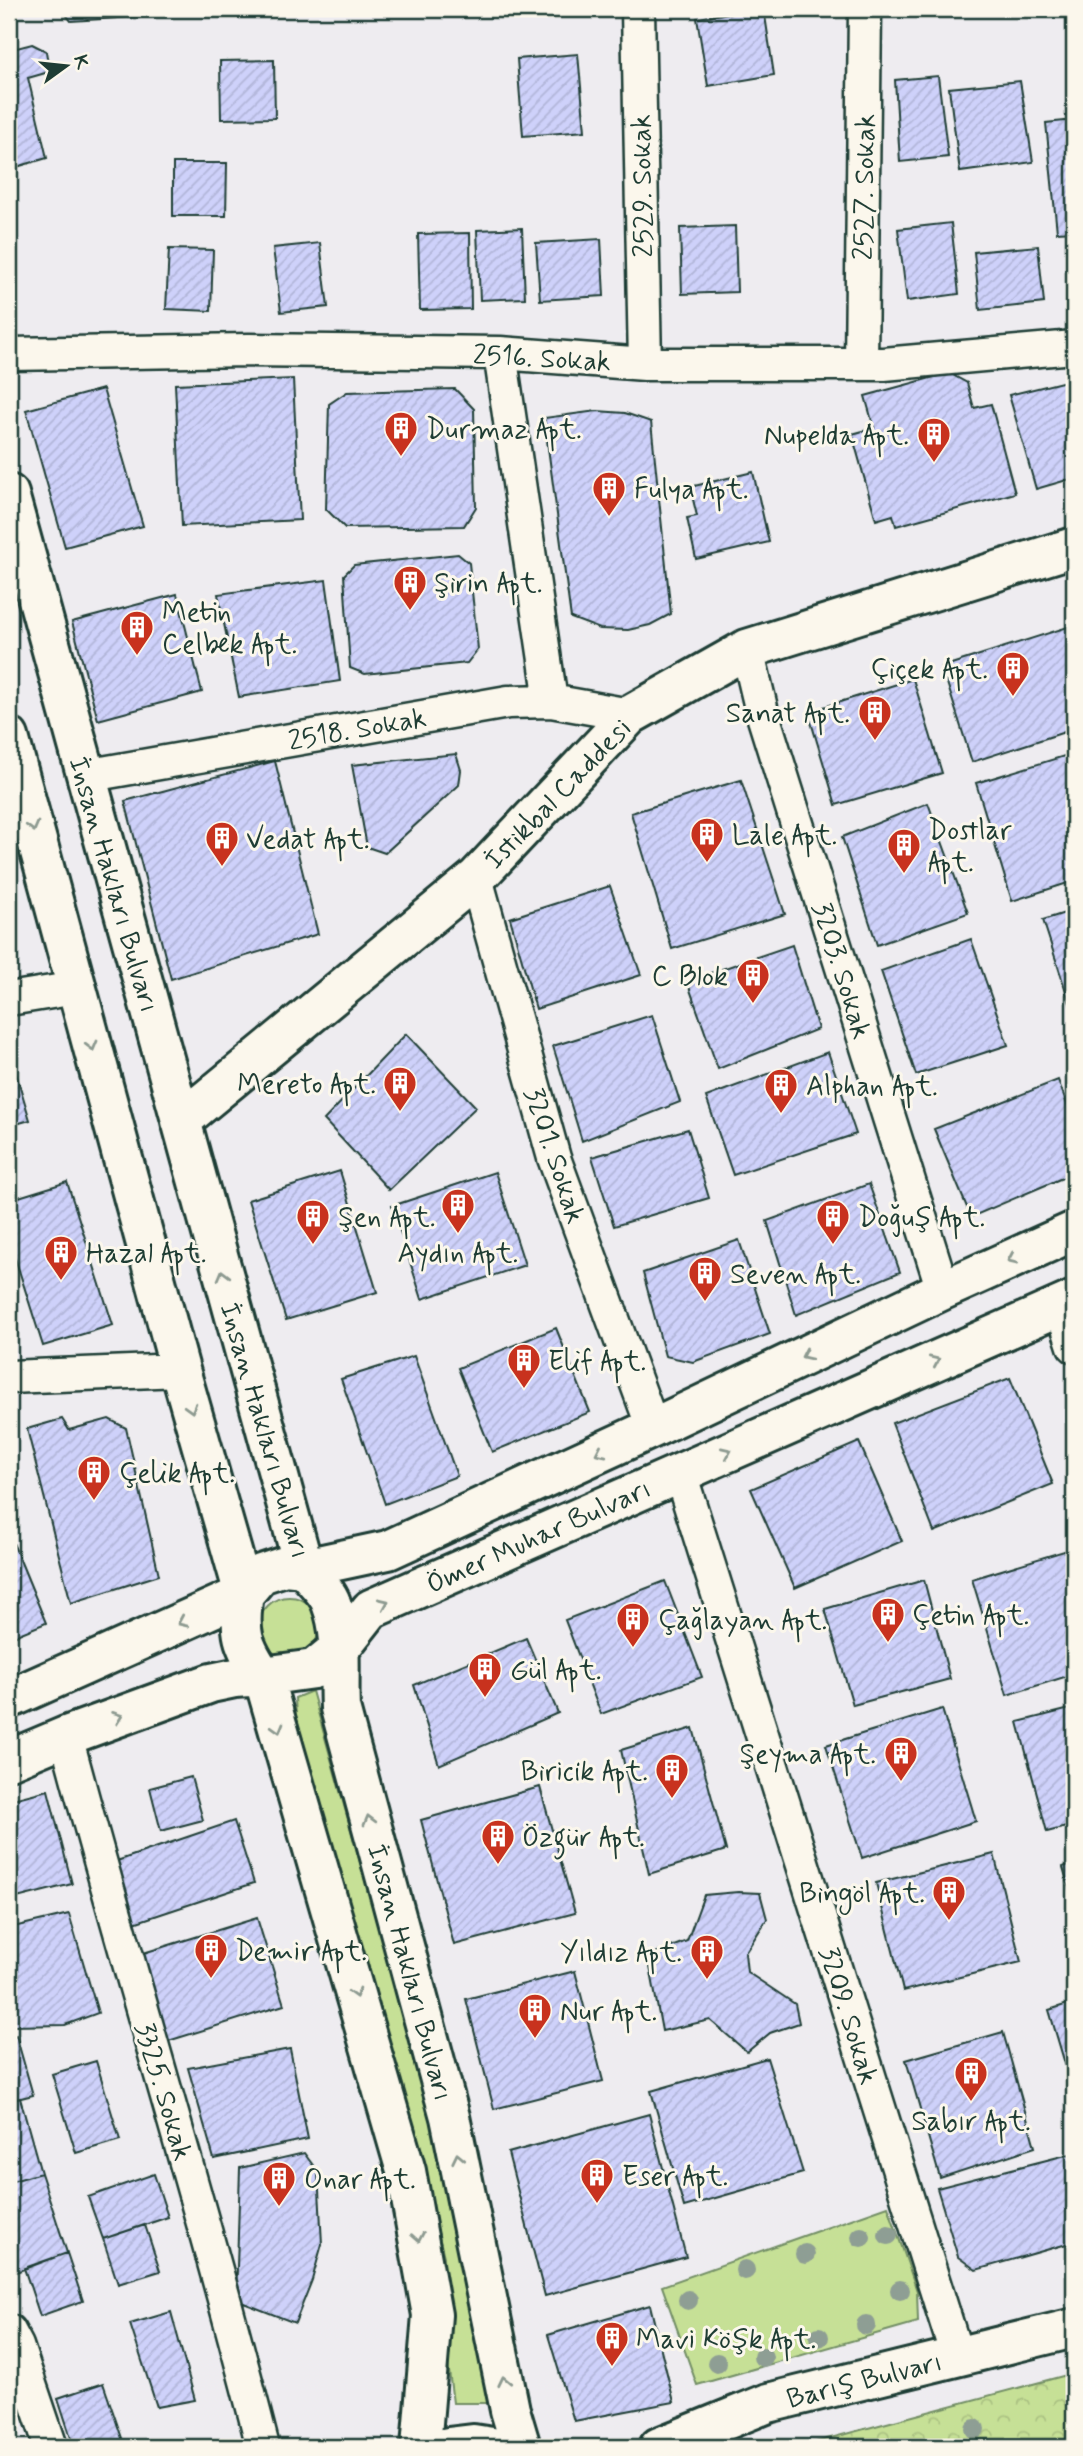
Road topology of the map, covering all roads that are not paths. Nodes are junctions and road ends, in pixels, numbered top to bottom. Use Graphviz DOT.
graph roads {
  1 [pos="638,9"];
  2 [pos="865,9"];
  3 [pos="1074,347"];
  4 [pos="500,353"];
  5 [pos="9,354"];
  6 [pos="645,363"];
  7 [pos="861,365"];
  8 [pos="9,494"];
  9 [pos="1074,547"];
  10 [pos="747,649"];
  11 [pos="551,701"];
  12 [pos="630,715"];
  13 [pos="9,737"];
  14 [pos="85,776"];
  15 [pos="475,878"];
  16 [pos="76,988"];
  17 [pos="9,999"];
  18 [pos="181,1121"];
  19 [pos="1074,1231"];
  20 [pos="943,1290"];
  21 [pos="1068,1303"];
  22 [pos="1074,1346"];
  23 [pos="180,1370"];
  24 [pos="9,1377"];
  25 [pos="653,1428"];
  26 [pos="680,1473"];
  27 [pos="304,1568"];
  28 [pos="244,1594"];
  29 [pos="341,1647"];
  30 [pos="263,1676"];
  31 [pos="9,1699"];
  32 [pos="66,1736"];
  33 [pos="9,1760"];
  34 [pos="1074,2328"];
  35 [pos="9,2332"];
  36 [pos="957,2357"];
  37 [pos="51,2447"];
  38 [pos="263,2447"];
  39 [pos="421,2447"];
  40 [pos="448,2447"];
  41 [pos="492,2447"];
  42 [pos="521,2447"];
  43 [pos="659,2447"];
  1 -- 6 [label="street, 2529. Sokak"];
  2 -- 7 [label="street, 2527. Sokak"];
  3 -- 7 [label="street, 2516. Sokak"];
  4 -- 5 [label="street, 2516. Sokak"];
  4 -- 6 [label="street, 2516. Sokak"];
  4 -- 11 [label="street"];
  6 -- 7 [label="street, 2516. Sokak"];
  8 -- 14 [label="main road, İnsan Hakları Bulvarı"];
  9 -- 10 [label="main road, İstikbal Caddesi"];
  10 -- 12 [label="main road, İstikbal Caddesi"];
  10 -- 20 [label="street, 3203. Sokak"];
  11 -- 12 [label="street, 2518. Sokak"];
  11 -- 14 [label="street, 2518. Sokak"];
  12 -- 15 [label="main road, İstikbal Caddesi"];
  13 -- 16 [label="main road, İnsan Hakları Bulvarı, one-way"];
  14 -- 18 [label="main road, İnsan Hakları Bulvarı"];
  15 -- 18 [label="main road, İstikbal Caddesi"];
  15 -- 25 [label="street, 3201. Sokak"];
  16 -- 17 [label="street"];
  16 -- 23 [label="main road, İnsan Hakları Bulvarı, one-way"];
  27 -- 18 [label="main road, İnsan Hakları Bulvarı, one-way"];
  19 -- 20 [label="main road, Ömer Muhar Bulvarı, one-way"];
  20 -- 25 [label="main road, Ömer Muhar Bulvarı, one-way"];
  21 -- 22 [label="street"];
  26 -- 21 [label="main road, Ömer Muhar Bulvarı, one-way"];
  23 -- 24 [label="street"];
  23 -- 28 [label="main road, İnsan Hakları Bulvarı, one-way"];
  25 -- 27 [label="main road, Ömer Muhar Bulvarı, one-way"];
  29 -- 26 [label="main road, Ömer Muhar Bulvarı, one-way"];
  26 -- 36 [label="street, 3209. Sokak"];
  27 -- 28 [label="main road, Ömer Muhar Bulvarı"];
  27 -- 29 [label="main road, İnsan Hakları Bulvarı"];
  28 -- 30 [label="main road, İnsan Hakları Bulvarı"];
  28 -- 31 [label="main road, Ömer Muhar Bulvarı, one-way"];
  29 -- 30 [label="main road, Ömer Muhar Bulvarı"];
  42 -- 29 [label="main road, İnsan Hakları Bulvarı, one-way"];
  32 -- 30 [label="main road, Ömer Muhar Bulvarı, one-way"];
  30 -- 39 [label="main road, İnsan Hakları Bulvarı, one-way"];
  32 -- 33 [label="main road, Ömer Muhar Bulvarı"];
  32 -- 38 [label="street, 3325. Sokak"];
  34 -- 36 [label="main road, Barış Bulvarı"];
  35 -- 37 [label="street"];
  36 -- 43 [label="main road, Barış Bulvarı"];
  40 -- 41 [label="main road"];
}
